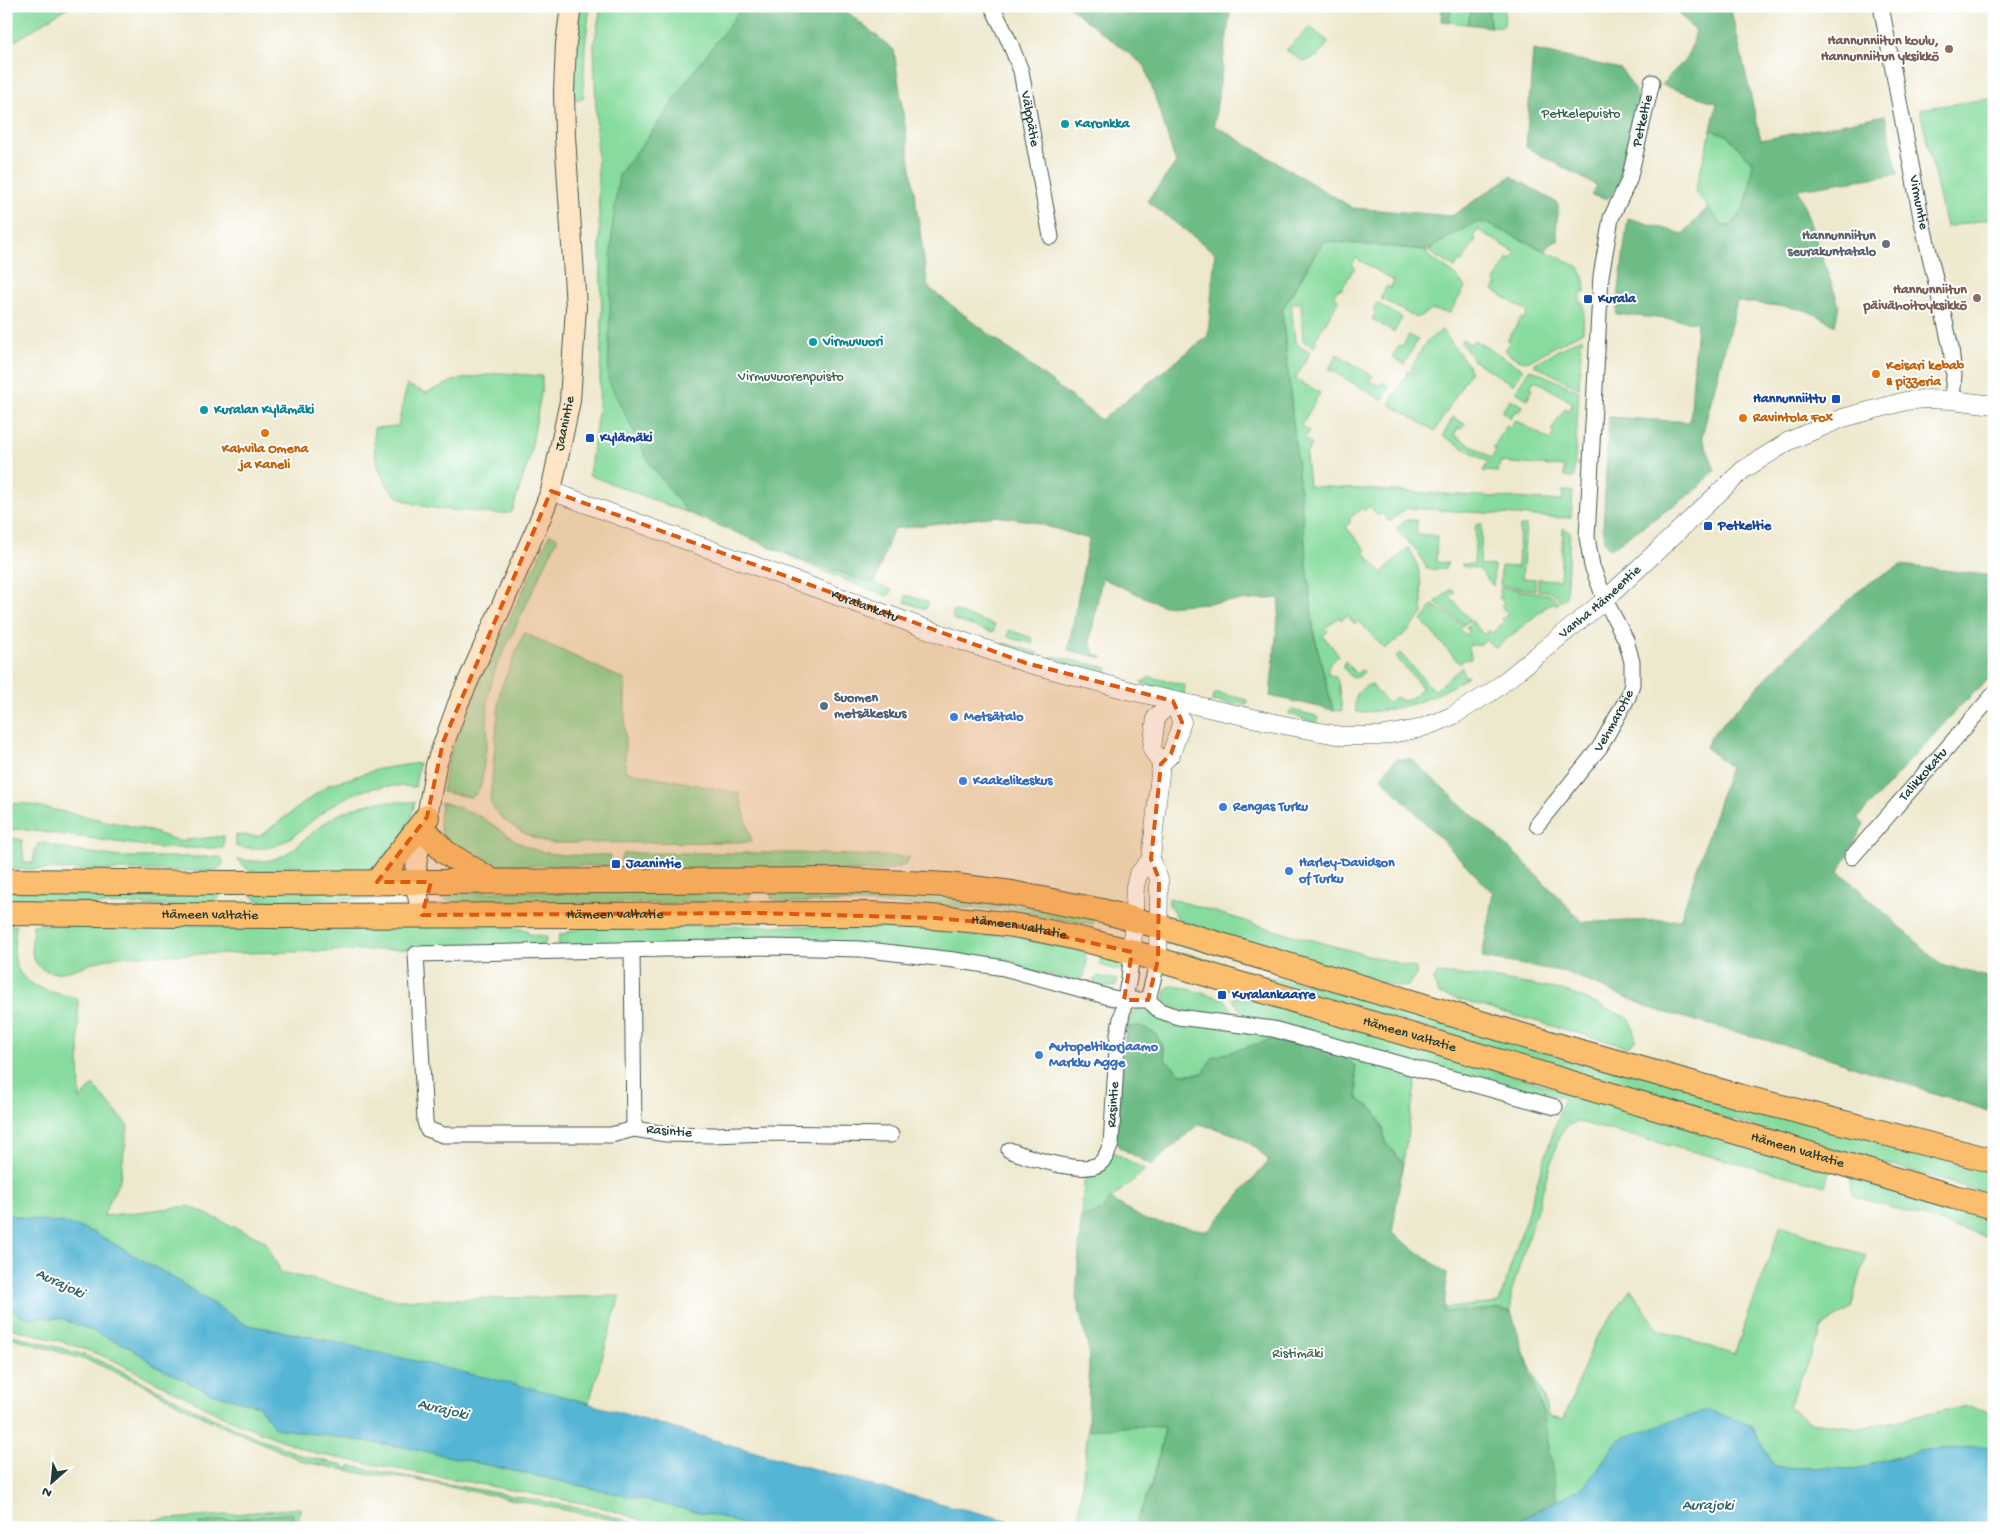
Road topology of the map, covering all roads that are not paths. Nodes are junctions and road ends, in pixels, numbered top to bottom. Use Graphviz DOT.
graph roads {
  1 [pos="571,6"];
  2 [pos="992,6"];
  3 [pos="1881,6"];
  4 [pos="1652,82"];
  5 [pos="1050,237"];
  6 [pos="1952,400"];
  7 [pos="1994,405"];
  8 [pos="551,491"];
  9 [pos="1605,600"];
  10 [pos="1994,694"];
  11 [pos="1179,702"];
  12 [pos="1161,764"];
  13 [pos="1537,825"];
  14 [pos="429,826"];
  15 [pos="1852,857"];
  16 [pos="1151,859"];
  17 [pos="6,881"];
  18 [pos="377,882"];
  19 [pos="423,882"];
  20 [pos="492,882"];
  21 [pos="6,912"];
  22 [pos="422,915"];
  23 [pos="1133,919"];
  24 [pos="1158,926"];
  25 [pos="632,951"];
  26 [pos="1132,952"];
  27 [pos="1158,960"];
  28 [pos="1124,1000"];
  29 [pos="1148,1000"];
  30 [pos="1555,1107"];
  31 [pos="634,1129"];
  32 [pos="891,1135"];
  33 [pos="1009,1150"];
  34 [pos="1994,1161"];
  35 [pos="1994,1207"];
  1 -- 8 [label="main road, Jaanintie"];
  2 -- 5 [label="street, Välppätie"];
  3 -- 6 [label="street, Virmuntie"];
  4 -- 9 [label="street, Petkeltie"];
  6 -- 7 [label="street, Vanha Hämeentie"];
  6 -- 9 [label="street, Vanha Hämeentie"];
  8 -- 11 [label="street, Kuralankatu"];
  8 -- 14 [label="main road, Jaanintie"];
  9 -- 11 [label="street, Vanha Hämeentie"];
  9 -- 13 [label="street, Vehmarotie"];
  10 -- 15 [label="street, Talikkokatu"];
  11 -- 12 [label="street"];
  11 -- 12 [label="street"];
  12 -- 16 [label="street"];
  14 -- 18 [label="highway"];
  14 -- 19 [label="main road, Jaanintie"];
  14 -- 20 [label="highway"];
  16 -- 23 [label="street"];
  16 -- 24 [label="street"];
  17 -- 18 [label="highway"];
  18 -- 19 [label="highway"];
  19 -- 20 [label="highway"];
  19 -- 22 [label="main road, Jaanintie"];
  20 -- 23 [label="highway"];
  21 -- 22 [label="highway, Hämeen valtatie"];
  22 -- 26 [label="highway, Hämeen valtatie"];
  23 -- 24 [label="highway"];
  23 -- 26 [label="street, Rasintie"];
  24 -- 27 [label="street"];
  24 -- 34 [label="highway"];
  25 -- 28 [label="street"];
  25 -- 31 [label="street"];
  25 -- 31 [label="street, Rasintie"];
  26 -- 27 [label="highway, Hämeen valtatie"];
  26 -- 28 [label="street, Rasintie"];
  27 -- 29 [label="street"];
  27 -- 35 [label="highway, Hämeen valtatie"];
  28 -- 29 [label="street"];
  28 -- 33 [label="street, Rasintie"];
  29 -- 30 [label="street"];
  31 -- 32 [label="street, Rasintie"];
}
